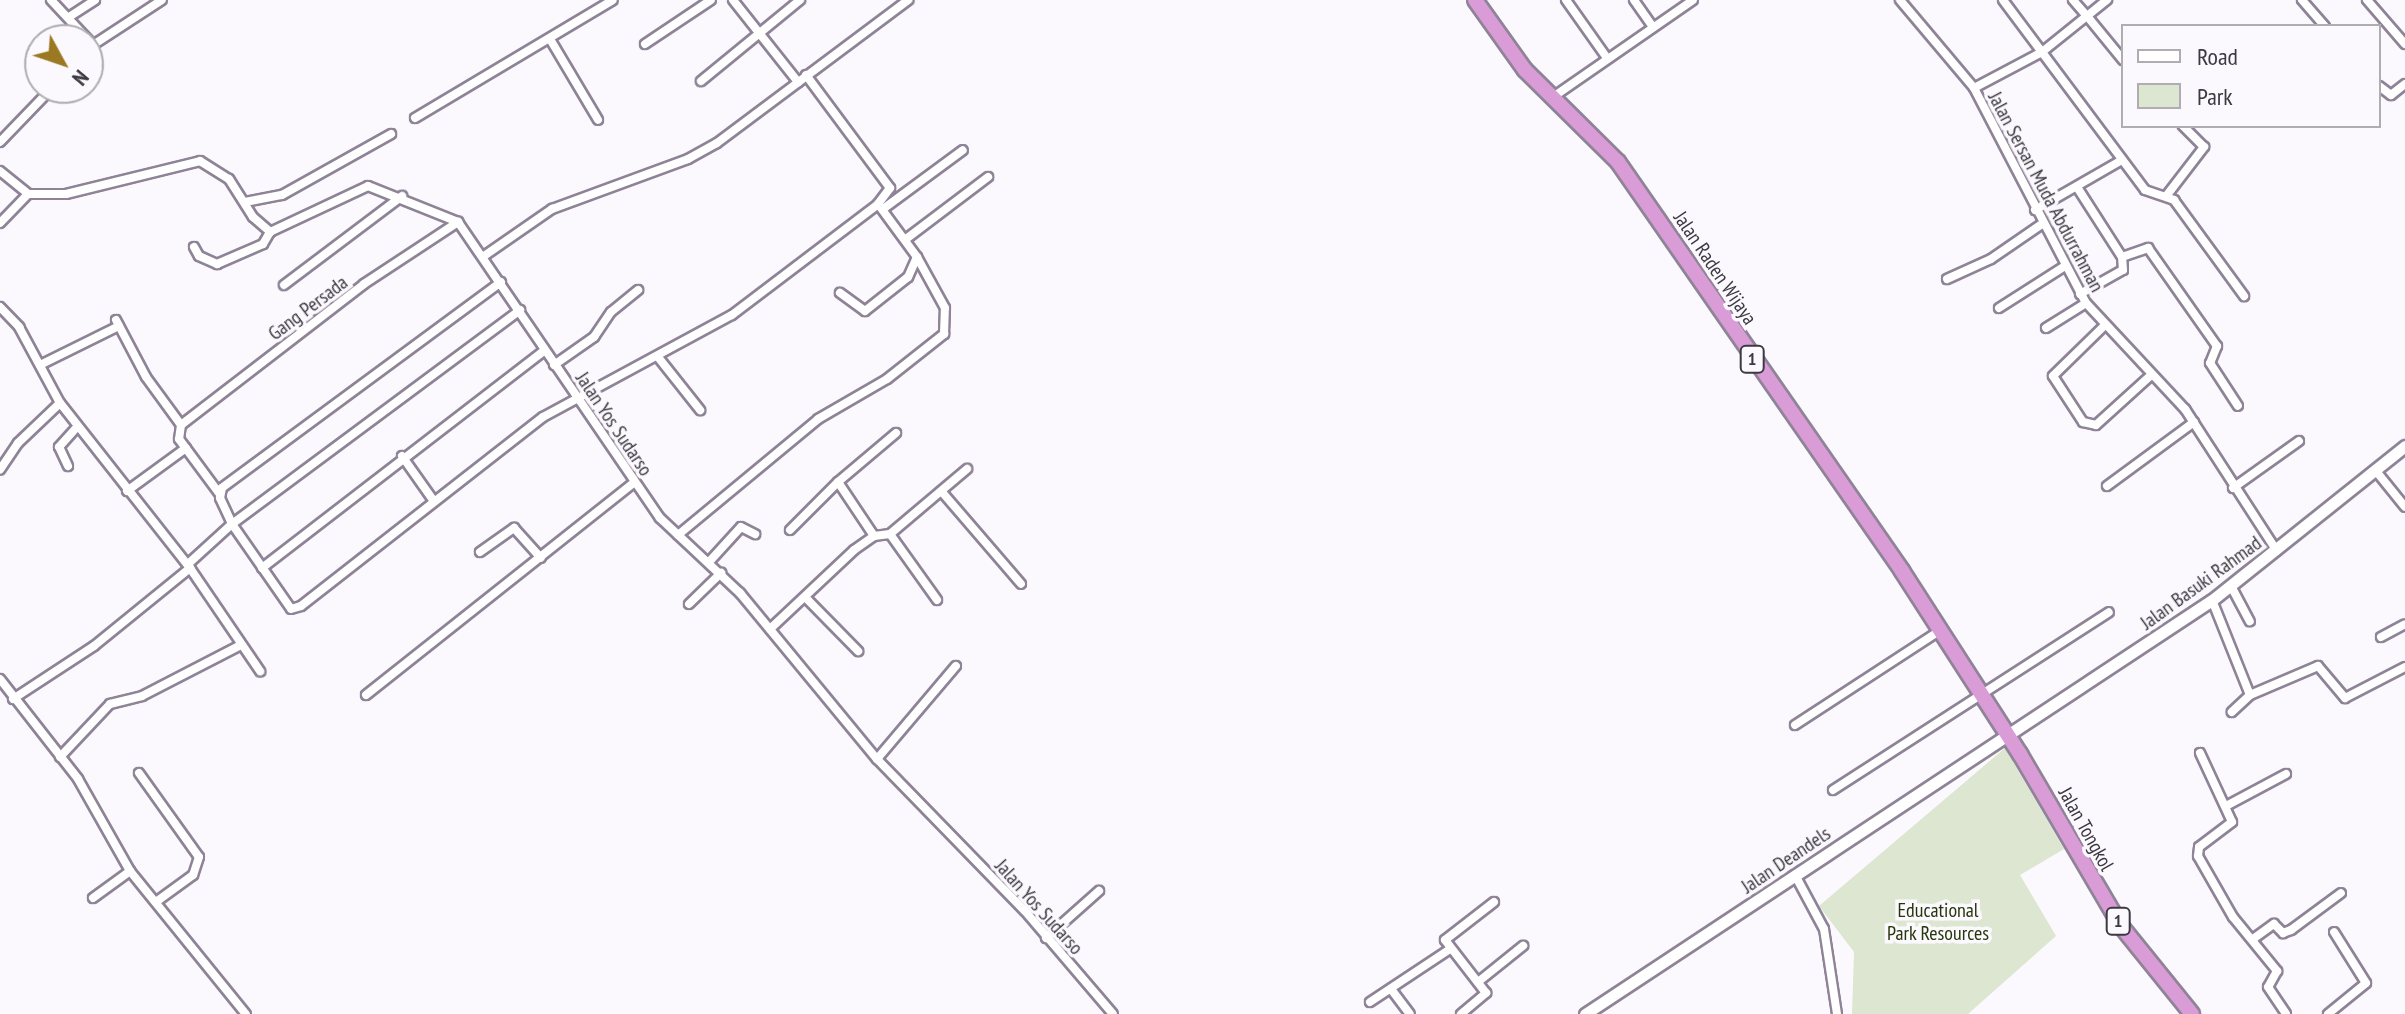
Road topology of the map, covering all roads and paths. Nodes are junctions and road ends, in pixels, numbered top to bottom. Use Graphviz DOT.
graph roads {
  1 [pos="51,0"];
  2 [pos="95,0"];
  3 [pos="162,0"];
  4 [pos="613,0"];
  5 [pos="711,0"];
  6 [pos="733,0"];
  7 [pos="800,0"];
  8 [pos="908,0"];
  9 [pos="1475,0"];
  10 [pos="1566,0"];
  11 [pos="1634,0"];
  12 [pos="1693,0"];
  13 [pos="1900,0"];
  14 [pos="2003,0"];
  15 [pos="2073,0"];
  16 [pos="2107,0"];
  17 [pos="2302,0"];
  18 [pos="2367,0"];
  19 [pos="2087,16"];
  20 [pos="69,17"];
  21 [pos="74,24"];
  22 [pos="2323,24"];
  23 [pos="1653,27"];
  24 [pos="760,34"];
  25 [pos="104,38"];
  26 [pos="550,39"];
  27 [pos="645,44"];
  28 [pos="2405,44"];
  29 [pos="2042,52"];
  30 [pos="1607,58"];
  31 [pos="2121,58"];
  32 [pos="806,75"];
  33 [pos="701,81"];
  34 [pos="798,82"];
  35 [pos="2405,84"];
  36 [pos="1974,88"];
  37 [pos="2381,88"];
  38 [pos="1553,97"];
  39 [pos="37,104"];
  40 [pos="415,118"];
  41 [pos="598,120"];
  42 [pos="2185,128"];
  43 [pos="391,134"];
  44 [pos="0,142"];
  45 [pos="963,150"];
  46 [pos="2122,160"];
  47 [pos="0,171"];
  48 [pos="988,177"];
  49 [pos="2077,187"];
  50 [pos="28,194"];
  51 [pos="2167,195"];
  52 [pos="402,196"];
  53 [pos="245,202"];
  54 [pos="881,206"];
  55 [pos="2035,210"];
  56 [pos="458,222"];
  57 [pos="0,223"];
  58 [pos="2042,224"];
  59 [pos="270,232"];
  60 [pos="906,239"];
  61 [pos="194,247"];
  62 [pos="484,256"];
  63 [pos="917,257"];
  64 [pos="2122,257"];
  65 [pos="2065,266"];
  66 [pos="1947,279"];
  67 [pos="501,282"];
  68 [pos="284,285"];
  69 [pos="638,290"];
  70 [pos="840,293"];
  71 [pos="2080,294"];
  72 [pos="2244,296"];
  73 [pos="2086,303"];
  74 [pos="0,307"];
  75 [pos="1999,308"];
  76 [pos="520,310"];
  77 [pos="2103,327"];
  78 [pos="2046,328"];
  79 [pos="544,351"];
  80 [pos="658,357"];
  81 [pos="40,365"];
  82 [pos="554,365"];
  83 [pos="2150,376"];
  84 [pos="578,399"];
  85 [pos="60,403"];
  86 [pos="2238,406"];
  87 [pos="700,410"];
  88 [pos="2194,422"];
  89 [pos="181,425"];
  90 [pos="76,428"];
  91 [pos="896,433"];
  92 [pos="2299,441"];
  93 [pos="2405,446"];
  94 [pos="186,448"];
  95 [pos="405,454"];
  96 [pos="68,466"];
  97 [pos="2,467"];
  98 [pos="967,469"];
  99 [pos="2376,471"];
  100 [pos="838,482"];
  101 [pos="633,483"];
  102 [pos="2107,486"];
  103 [pos="2233,488"];
  104 [pos="127,491"];
  105 [pos="942,492"];
  106 [pos="219,493"];
  107 [pos="436,498"];
  108 [pos="2405,507"];
  109 [pos="232,524"];
  110 [pos="790,530"];
  111 [pos="755,534"];
  112 [pos="890,534"];
  113 [pos="678,535"];
  114 [pos="874,536"];
  115 [pos="2277,551"];
  116 [pos="480,552"];
  117 [pos="541,558"];
  118 [pos="709,562"];
  119 [pos="189,566"];
  120 [pos="262,568"];
  121 [pos="721,573"];
  122 [pos="1021,584"];
  123 [pos="2231,586"];
  124 [pos="805,597"];
  125 [pos="937,600"];
  126 [pos="2212,600"];
  127 [pos="689,604"];
  128 [pos="2109,612"];
  129 [pos="2250,621"];
  130 [pos="2405,624"];
  131 [pos="770,629"];
  132 [pos="1941,630"];
  133 [pos="2381,637"];
  134 [pos="241,645"];
  135 [pos="858,651"];
  136 [pos="956,666"];
  137 [pos="2405,667"];
  138 [pos="260,671"];
  139 [pos="0,679"];
  140 [pos="3,691"];
  141 [pos="366,695"];
  142 [pos="1981,695"];
  143 [pos="2250,695"];
  144 [pos="13,699"];
  145 [pos="2232,712"];
  146 [pos="1795,725"];
  147 [pos="2008,735"];
  148 [pos="2200,753"];
  149 [pos="60,757"];
  150 [pos="877,759"];
  151 [pos="139,773"];
  152 [pos="2286,774"];
  153 [pos="1833,790"];
  154 [pos="2226,806"];
  155 [pos="130,871"];
  156 [pos="1793,876"];
  157 [pos="1099,891"];
  158 [pos="2341,893"];
  159 [pos="93,898"];
  160 [pos="156,902"];
  161 [pos="1494,902"];
  162 [pos="2334,932"];
  163 [pos="1046,938"];
  164 [pos="2253,939"];
  165 [pos="1523,946"];
  166 [pos="1450,949"];
  167 [pos="1478,982"];
  168 [pos="1391,989"];
  169 [pos="1370,1002"];
  170 [pos="246,1014"];
  171 [pos="1113,1014"];
  172 [pos="1410,1014"];
  173 [pos="1461,1014"];
  174 [pos="1585,1014"];
  175 [pos="1837,1014"];
  176 [pos="2192,1014"];
  177 [pos="2286,1014"];
  178 [pos="2328,1014"];
  1 -- 20 [label="street"];
  2 -- 20 [label="street"];
  3 -- 25 [label="street"];
  4 -- 26 [label="street"];
  5 -- 27 [label="street"];
  6 -- 24 [label="street"];
  7 -- 24 [label="street"];
  8 -- 32 [label="street"];
  9 -- 38 [label="highway, Jalan Raden Wijaya / 1"];
  10 -- 30 [label="street"];
  11 -- 23 [label="street"];
  12 -- 23 [label="street"];
  13 -- 36 [label="street, Jalan Sersan Muda Abdurrahman"];
  14 -- 29 [label="street"];
  15 -- 19 [label="street"];
  16 -- 19 [label="street"];
  17 -- 22 [label="street"];
  18 -- 28 [label="street"];
  19 -- 29 [label="street"];
  19 -- 31 [label="street"];
  20 -- 21 [label="street"];
  23 -- 30 [label="street"];
  24 -- 33 [label="street"];
  24 -- 34 [label="street"];
  26 -- 40 [label="street"];
  26 -- 41 [label="street"];
  29 -- 36 [label="street"];
  29 -- 46 [label="street"];
  30 -- 38 [label="street"];
  32 -- 34 [label="street"];
  32 -- 54 [label="street"];
  34 -- 62 [label="street"];
  35 -- 37 [label="street"];
  36 -- 55 [label="street, Jalan Sersan Muda Abdurrahman"];
  38 -- 132 [label="highway, Jalan Raden Wijaya / 1"];
  39 -- 44 [label="street"];
  42 -- 51 [label="street"];
  43 -- 53 [label="street"];
  45 -- 54 [label="street"];
  46 -- 49 [label="street"];
  46 -- 51 [label="street"];
  47 -- 50 [label="street"];
  48 -- 60 [label="street"];
  49 -- 55 [label="street"];
  49 -- 64 [label="street"];
  50 -- 53 [label="street"];
  50 -- 57 [label="street"];
  51 -- 72 [label="street"];
  52 -- 56 [label="street, Jalan Yos Sudarso"];
  52 -- 59 [label="street, Jalan Yos Sudarso"];
  52 -- 68 [label="street"];
  53 -- 59 [label="street"];
  54 -- 60 [label="street"];
  54 -- 80 [label="street"];
  55 -- 58 [label="street, Jalan Sersan Muda Abdurrahman"];
  56 -- 62 [label="street, Jalan Yos Sudarso"];
  56 -- 89 [label="street, Gang Persada"];
  58 -- 65 [label="street, Jalan Sersan Muda Abdurrahman"];
  58 -- 66 [label="street"];
  59 -- 61 [label="street, Jalan Yos Sudarso"];
  60 -- 63 [label="street"];
  62 -- 67 [label="street, Jalan Yos Sudarso"];
  63 -- 70 [label="street"];
  63 -- 113 [label="street"];
  64 -- 71 [label="street"];
  64 -- 86 [label="street"];
  65 -- 71 [label="street, Jalan Sersan Muda Abdurrahman"];
  65 -- 75 [label="street"];
  67 -- 76 [label="street, Jalan Yos Sudarso"];
  67 -- 106 [label="street"];
  69 -- 82 [label="street"];
  71 -- 73 [label="street, Jalan Sersan Muda Abdurrahman"];
  73 -- 77 [label="street, Jalan Sersan Muda Abdurrahman"];
  73 -- 78 [label="street"];
  74 -- 81 [label="street"];
  76 -- 79 [label="street, Jalan Yos Sudarso"];
  76 -- 109 [label="street"];
  77 -- 83 [label="street, Jalan Sersan Muda Abdurrahman"];
  77 -- 83 [label="street"];
  79 -- 82 [label="street, Jalan Yos Sudarso"];
  79 -- 95 [label="street"];
  80 -- 84 [label="street"];
  80 -- 87 [label="street"];
  81 -- 85 [label="street"];
  81 -- 89 [label="street"];
  82 -- 84 [label="street, Jalan Yos Sudarso"];
  83 -- 88 [label="street, Jalan Sersan Muda Abdurrahman"];
  84 -- 101 [label="street, Jalan Yos Sudarso"];
  84 -- 107 [label="street"];
  85 -- 90 [label="street"];
  85 -- 97 [label="street"];
  88 -- 102 [label="street"];
  88 -- 103 [label="street, Jalan Sersan Muda Abdurrahman"];
  89 -- 94 [label="street"];
  90 -- 96 [label="street"];
  90 -- 104 [label="street"];
  91 -- 100 [label="street"];
  92 -- 103 [label="street"];
  93 -- 99 [label="street, Jalan Basuki Rahmad"];
  94 -- 104 [label="street"];
  94 -- 106 [label="street"];
  95 -- 107 [label="street"];
  95 -- 120 [label="street"];
  98 -- 105 [label="street"];
  99 -- 108 [label="street"];
  99 -- 115 [label="street, Jalan Basuki Rahmad"];
  100 -- 110 [label="street"];
  100 -- 114 [label="street"];
  101 -- 113 [label="street, Jalan Yos Sudarso"];
  101 -- 117 [label="street"];
  103 -- 115 [label="street, Jalan Sersan Muda Abdurrahman"];
  104 -- 119 [label="street"];
  105 -- 112 [label="street"];
  105 -- 122 [label="street"];
  106 -- 109 [label="street"];
  107 -- 120 [label="street"];
  109 -- 119 [label="street"];
  109 -- 120 [label="street"];
  111 -- 118 [label="street"];
  112 -- 114 [label="street"];
  112 -- 125 [label="street"];
  113 -- 118 [label="street, Jalan Yos Sudarso"];
  114 -- 124 [label="street"];
  115 -- 123 [label="street, Jalan Basuki Rahmad"];
  116 -- 117 [label="street"];
  117 -- 141 [label="street"];
  118 -- 121 [label="street, Jalan Yos Sudarso"];
  119 -- 134 [label="street"];
  119 -- 144 [label="street"];
  121 -- 127 [label="street"];
  121 -- 131 [label="street, Jalan Yos Sudarso"];
  123 -- 126 [label="street, Jalan Basuki Rahmad"];
  123 -- 129 [label="street"];
  124 -- 131 [label="street"];
  124 -- 135 [label="street"];
  126 -- 143 [label="street"];
  126 -- 147 [label="street, Jalan Basuki Rahmad"];
  128 -- 142 [label="street"];
  130 -- 133 [label="street"];
  131 -- 150 [label="street, Jalan Yos Sudarso"];
  132 -- 142 [label="highway, Jalan Raden Wijaya / 1"];
  132 -- 146 [label="street"];
  134 -- 138 [label="street"];
  134 -- 149 [label="street"];
  136 -- 150 [label="street"];
  137 -- 143 [label="street"];
  139 -- 140 [label="street"];
  140 -- 144 [label="street"];
  142 -- 147 [label="highway, Jalan Raden Wijaya / 1"];
  142 -- 153 [label="street"];
  143 -- 145 [label="street"];
  144 -- 149 [label="street"];
  147 -- 156 [label="street, Jalan Deandels"];
  147 -- 176 [label="highway, Jalan Tongkol / 1"];
  148 -- 154 [label="street"];
  149 -- 155 [label="street"];
  150 -- 163 [label="street, Jalan Yos Sudarso"];
  151 -- 160 [label="street"];
  152 -- 154 [label="street"];
  154 -- 164 [label="street"];
  155 -- 159 [label="street"];
  155 -- 160 [label="street"];
  156 -- 174 [label="street, Jalan Deandels"];
  156 -- 175 [label="street"];
  157 -- 163 [label="street"];
  158 -- 164 [label="street"];
  160 -- 170 [label="street"];
  161 -- 166 [label="street"];
  162 -- 178 [label="street"];
  163 -- 171 [label="street, Jalan Yos Sudarso"];
  164 -- 177 [label="street"];
  165 -- 167 [label="street"];
  166 -- 167 [label="street"];
  166 -- 168 [label="street"];
  167 -- 173 [label="street"];
  168 -- 169 [label="street"];
  168 -- 172 [label="street"];
}
